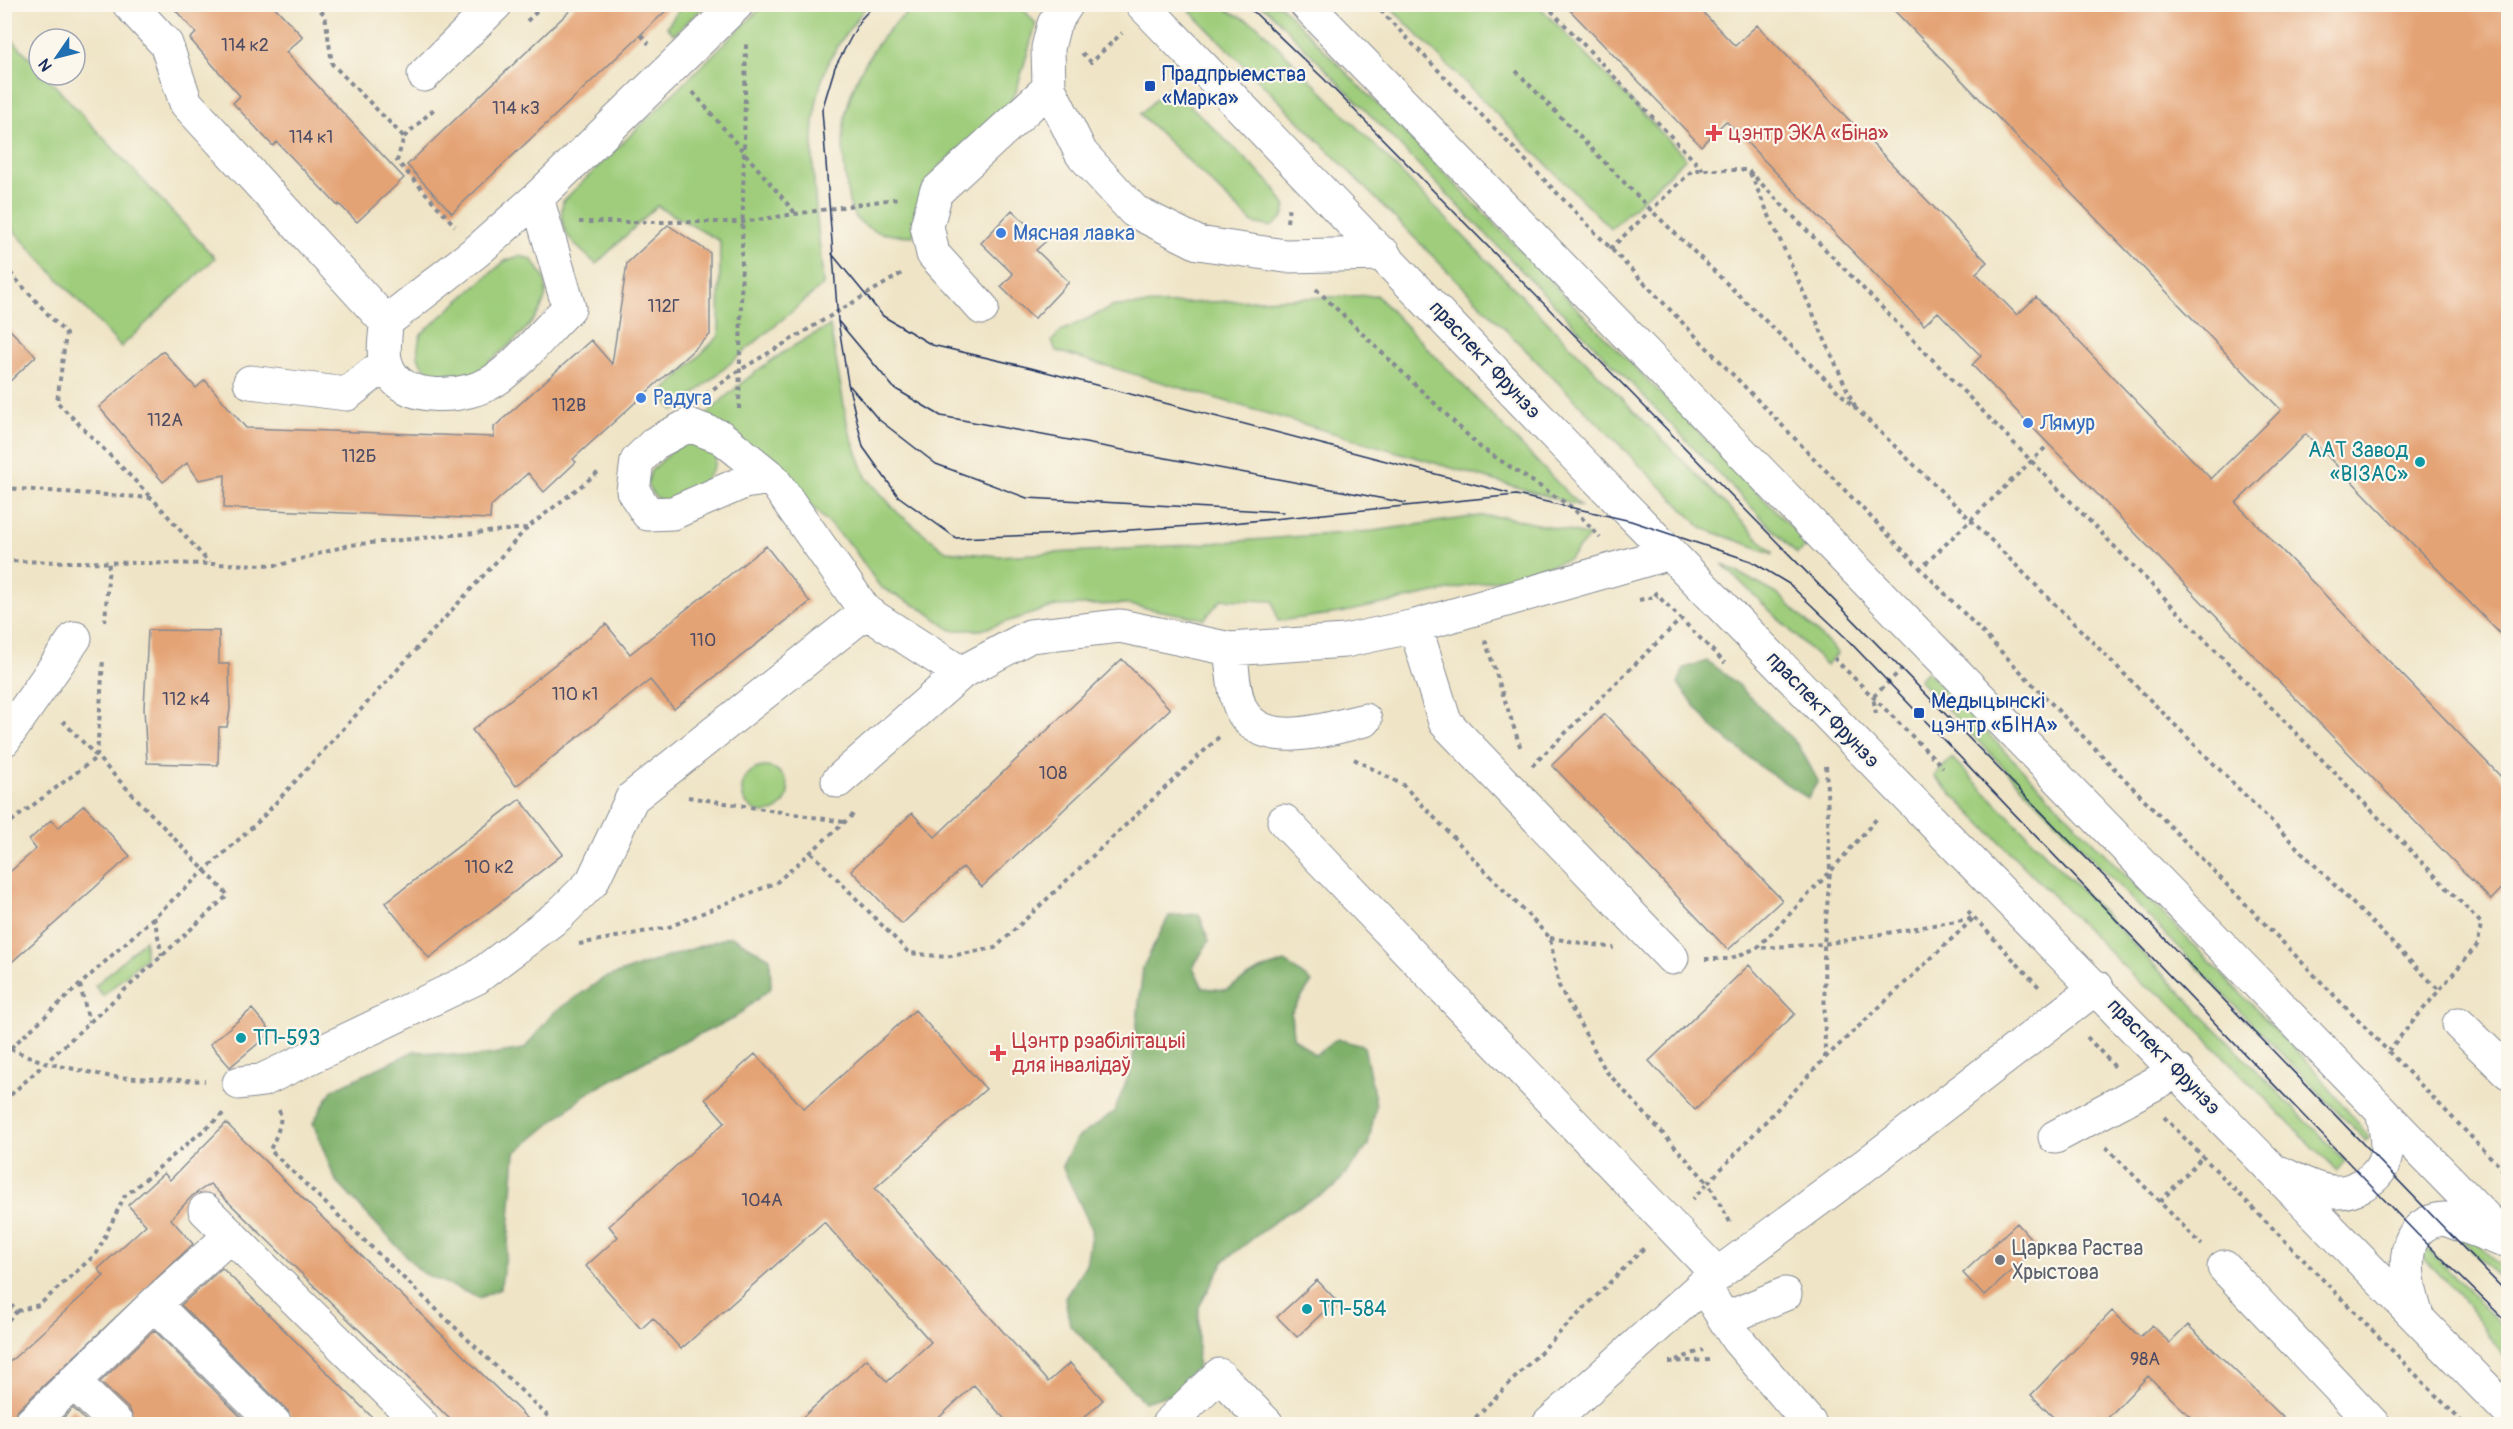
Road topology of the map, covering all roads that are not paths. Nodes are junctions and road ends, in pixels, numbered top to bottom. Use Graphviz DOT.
graph roads {
  1 [pos="129,4"];
  2 [pos="496,4"];
  3 [pos="737,4"];
  4 [pos="1067,4"];
  5 [pos="1142,4"];
  6 [pos="1306,4"];
  7 [pos="424,75"];
  8 [pos="1049,88"];
  9 [pos="541,210"];
  10 [pos="1384,254"];
  11 [pos="982,308"];
  12 [pos="386,322"];
  13 [pos="386,363"];
  14 [pos="250,382"];
  15 [pos="772,477"];
  16 [pos="1670,553"];
  17 [pos="866,612"];
  18 [pos="1415,627"];
  19 [pos="90,635"];
  20 [pos="1230,650"];
  21 [pos="961,673"];
  22 [pos="1365,720"];
  23 [pos="4,740"];
  24 [pos="838,781"];
  25 [pos="1284,821"];
  26 [pos="1687,954"];
  27 [pos="2097,987"];
  28 [pos="2459,1024"];
  29 [pos="2178,1071"];
  30 [pos="2508,1072"];
  31 [pos="251,1081"];
  32 [pos="2382,1112"];
  33 [pos="2055,1137"];
  34 [pos="2272,1169"];
  35 [pos="206,1210"];
  36 [pos="231,1235"];
  37 [pos="2508,1242"];
  38 [pos="2224,1267"];
  39 [pos="1711,1280"];
  40 [pos="1785,1294"];
  41 [pos="154,1304"];
  42 [pos="1725,1319"];
  43 [pos="2418,1321"];
  44 [pos="73,1382"];
  45 [pos="2508,1411"];
  46 [pos="30,1425"];
  47 [pos="117,1425"];
  48 [pos="275,1425"];
  49 [pos="421,1425"];
  50 [pos="1168,1425"];
  51 [pos="1267,1425"];
  52 [pos="1549,1425"];
  53 [pos="1810,1425"];
  54 [pos="2373,1425"];
  1 -- 12 [label="main road"];
  2 -- 7 [label="main road"];
  3 -- 9 [label="main road"];
  4 -- 8 [label="main road"];
  5 -- 10 [label="main road, праспект Фрунзэ"];
  6 -- 32 [label="main road"];
  8 -- 10 [label="main road"];
  8 -- 11 [label="main road"];
  9 -- 12 [label="main road"];
  9 -- 13 [label="main road"];
  10 -- 16 [label="main road, праспект Фрунзэ"];
  12 -- 13 [label="main road"];
  13 -- 14 [label="main road"];
  15 -- 15 [label="main road"];
  15 -- 17 [label="main road"];
  16 -- 18 [label="main road"];
  16 -- 27 [label="main road, праспект Фрунзэ"];
  17 -- 21 [label="main road"];
  17 -- 31 [label="main road"];
  18 -- 20 [label="main road"];
  18 -- 26 [label="main road"];
  19 -- 23 [label="main road"];
  20 -- 21 [label="main road"];
  20 -- 22 [label="main road"];
  21 -- 24 [label="main road"];
  25 -- 39 [label="main road"];
  27 -- 29 [label="main road, праспект Фрунзэ"];
  27 -- 39 [label="main road"];
  28 -- 30 [label="main road"];
  29 -- 33 [label="main road"];
  29 -- 34 [label="main road, праспект Фрунзэ"];
  32 -- 34 [label="main road"];
  32 -- 37 [label="main road"];
  34 -- 43 [label="main road, праспект Фрунзэ"];
  35 -- 36 [label="main road"];
  36 -- 41 [label="main road"];
  36 -- 49 [label="main road"];
  37 -- 43 [label="main road"];
  38 -- 54 [label="main road"];
  39 -- 42 [label="main road"];
  39 -- 52 [label="main road"];
  40 -- 42 [label="main road"];
  41 -- 44 [label="main road"];
  41 -- 48 [label="main road"];
  42 -- 53 [label="main road"];
  43 -- 45 [label="main road, праспект Фрунзэ"];
  44 -- 46 [label="main road"];
  44 -- 47 [label="main road"];
  50 -- 51 [label="main road"];
}
